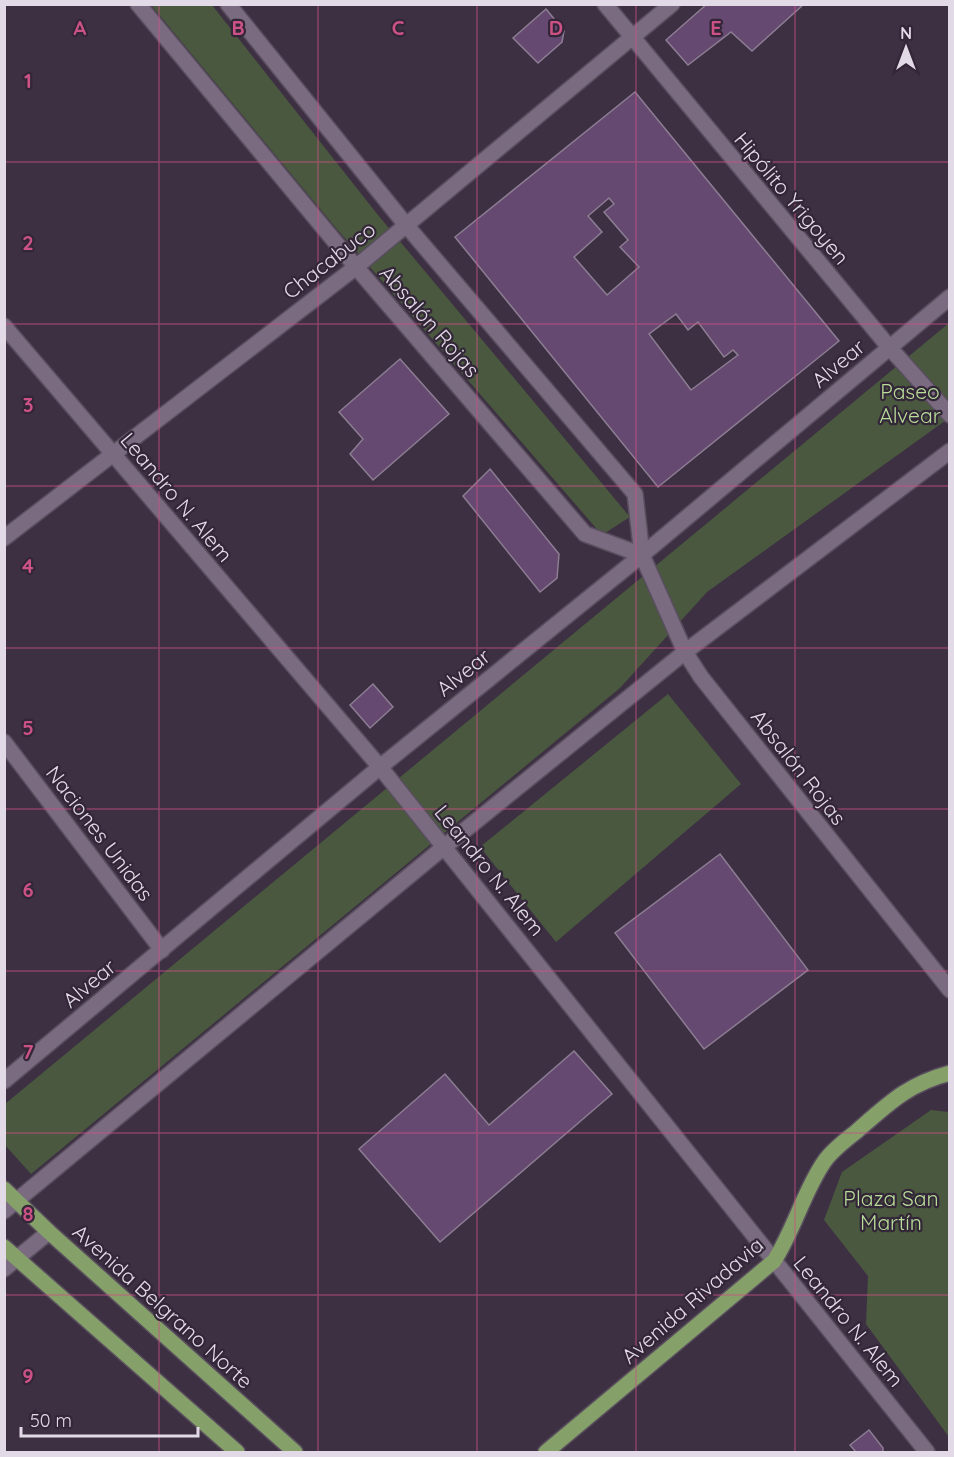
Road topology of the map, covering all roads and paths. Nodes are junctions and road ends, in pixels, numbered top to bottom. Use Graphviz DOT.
graph roads {
  1 [pos="138,4"];
  2 [pos="228,4"];
  3 [pos="605,4"];
  4 [pos="672,4"];
  5 [pos="633,37"];
  6 [pos="406,225"];
  7 [pos="356,267"];
  8 [pos="950,297"];
  9 [pos="4,326"];
  10 [pos="889,347"];
  11 [pos="950,415"];
  12 [pos="950,451"];
  13 [pos="112,454"];
  14 [pos="4,538"];
  15 [pos="642,555"];
  16 [pos="685,652"];
  17 [pos="4,742"];
  18 [pos="380,767"];
  19 [pos="444,847"];
  20 [pos="162,950"];
  21 [pos="950,990"];
  22 [pos="950,1073"];
  23 [pos="4,1081"];
  24 [pos="4,1189"];
  25 [pos="18,1201"];
  26 [pos="4,1211"];
  27 [pos="49,1232"];
  28 [pos="4,1247"];
  29 [pos="18,1259"];
  30 [pos="774,1261"];
  31 [pos="4,1269"];
  32 [pos="237,1452"];
  33 [pos="295,1452"];
  34 [pos="546,1452"];
  35 [pos="927,1452"];
  1 -- 7 [label="street, Absalón Rojas"];
  2 -- 6 [label="street, Absalón Rojas"];
  3 -- 5 [label="street, Hipólito Yrigoyen"];
  4 -- 5 [label="street, Chacabuco"];
  5 -- 6 [label="street, Chacabuco"];
  5 -- 10 [label="street, Hipólito Yrigoyen"];
  6 -- 7 [label="street, Chacabuco"];
  6 -- 15 [label="street, Absalón Rojas"];
  7 -- 13 [label="street, Chacabuco"];
  7 -- 15 [label="street, Absalón Rojas"];
  8 -- 10 [label="street, Alvear"];
  9 -- 13 [label="street, Leandro N. Alem"];
  10 -- 11 [label="street, Hipólito Yrigoyen"];
  10 -- 15 [label="street, Alvear"];
  12 -- 16 [label="street"];
  13 -- 14 [label="street, Chacabuco"];
  13 -- 18 [label="street, Leandro N. Alem"];
  15 -- 16 [label="street, Absalón Rojas"];
  15 -- 18 [label="street, Alvear"];
  16 -- 19 [label="street"];
  16 -- 21 [label="street, Absalón Rojas"];
  17 -- 20 [label="street, Naciones Unidas"];
  18 -- 19 [label="street, Leandro N. Alem"];
  18 -- 20 [label="street, Alvear"];
  19 -- 25 [label="street"];
  19 -- 30 [label="street, Leandro N. Alem"];
  20 -- 23 [label="street, Alvear"];
  22 -- 30 [label="main road, Avenida Rivadavia"];
  24 -- 25 [label="main road, Avenida Belgrano Norte"];
  25 -- 26 [label="street"];
  25 -- 27 [label="main road, Avenida Belgrano Norte"];
  27 -- 29 [label="street"];
  27 -- 33 [label="main road, Avenida Belgrano Norte"];
  28 -- 29 [label="main road"];
  29 -- 31 [label="street"];
  29 -- 32 [label="main road"];
  30 -- 34 [label="main road, Avenida Rivadavia"];
  30 -- 35 [label="street, Leandro N. Alem"];
}
